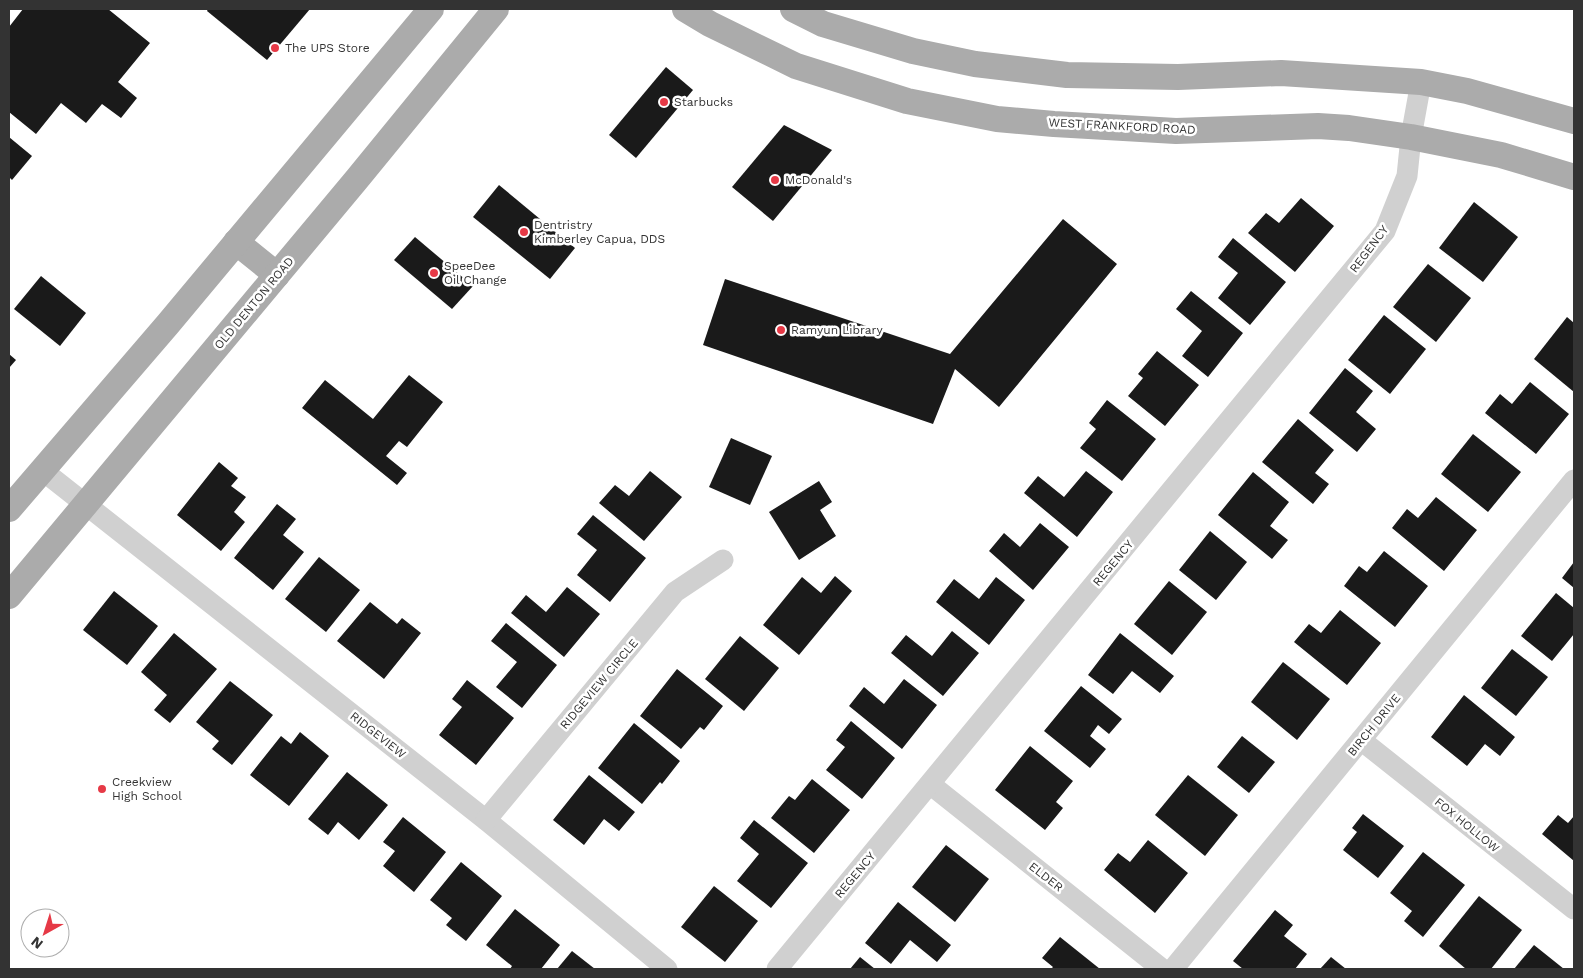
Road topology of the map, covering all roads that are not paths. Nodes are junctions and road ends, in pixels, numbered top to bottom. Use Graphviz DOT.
graph roads {
  1 [pos="430,9"];
  2 [pos="496,9"];
  3 [pos="685,9"];
  4 [pos="793,9"];
  5 [pos="1421,82"];
  6 [pos="1574,121"];
  7 [pos="1411,137"];
  8 [pos="1574,177"];
  9 [pos="236,242"];
  10 [pos="277,275"];
  11 [pos="42,470"];
  12 [pos="1574,480"];
  13 [pos="86,504"];
  14 [pos="9,509"];
  15 [pos="723,560"];
  16 [pos="9,596"];
  17 [pos="1362,740"];
  18 [pos="930,784"];
  19 [pos="486,820"];
  20 [pos="1574,909"];
  21 [pos="667,969"];
  22 [pos="777,969"];
  23 [pos="1162,969"];
  24 [pos="1173,969"];
  1 -- 9 [label="main road"];
  2 -- 10 [label="main road, OLD DENTON ROAD"];
  3 -- 7 [label="main road, WEST FRANKFORD ROAD"];
  4 -- 5 [label="main road"];
  5 -- 6 [label="main road"];
  5 -- 7 [label="street, REGENCY"];
  7 -- 8 [label="main road, WEST FRANKFORD ROAD"];
  7 -- 18 [label="street, REGENCY"];
  9 -- 10 [label="main road"];
  9 -- 11 [label="main road"];
  10 -- 13 [label="main road, OLD DENTON ROAD"];
  11 -- 13 [label="street, RIDGEVIEW"];
  11 -- 14 [label="main road"];
  12 -- 17 [label="street, BIRCH DRIVE"];
  13 -- 16 [label="main road, OLD DENTON ROAD"];
  13 -- 19 [label="street, RIDGEVIEW"];
  15 -- 19 [label="street, RIDGEVIEW CIRCLE"];
  17 -- 20 [label="street, FOX HOLLOW"];
  17 -- 24 [label="street, BIRCH DRIVE"];
  18 -- 22 [label="street, REGENCY"];
  18 -- 23 [label="street, ELDER"];
  19 -- 21 [label="street, RIDGEVIEW"];
}
